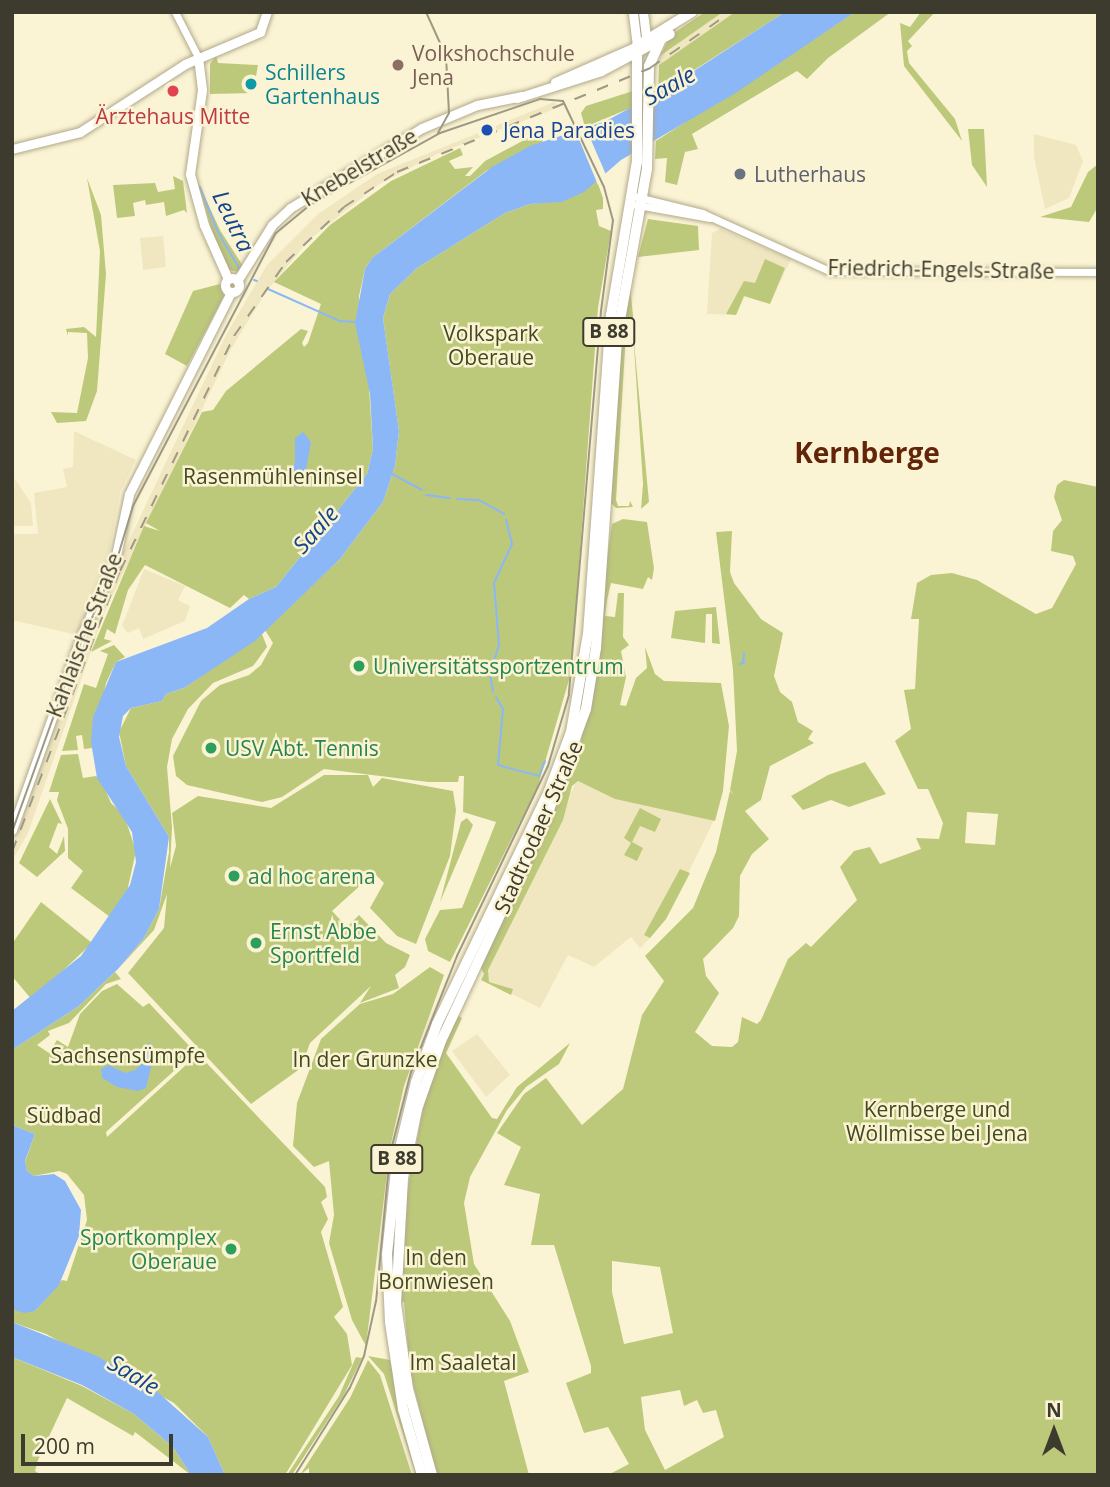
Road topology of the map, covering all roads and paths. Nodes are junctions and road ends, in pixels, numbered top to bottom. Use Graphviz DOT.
graph roads {
  1 [pos="175,12"];
  2 [pos="267,12"];
  3 [pos="633,12"];
  4 [pos="643,12"];
  5 [pos="692,12"];
  6 [pos="701,12"];
  7 [pos="661,39"];
  8 [pos="642,47"];
  9 [pos="198,57"];
  10 [pos="182,65"];
  11 [pos="649,66"];
  12 [pos="202,77"];
  13 [pos="645,96"];
  14 [pos="12,149"];
  15 [pos="638,201"];
  16 [pos="1098,272"];
  17 [pos="233,280"];
  18 [pos="12,830"];
  19 [pos="422,1475"];
  20 [pos="432,1475"];
  1 -- 9 [label="street"];
  2 -- 9 [label="main road"];
  3 -- 8 [label="main road"];
  4 -- 8 [label="main road"];
  5 -- 8 [label="main road"];
  6 -- 7 [label="main road"];
  7 -- 8 [label="main road, Knebelstraße"];
  7 -- 11 [label="main road, Stadtrodaer Straße / B 88"];
  8 -- 11 [label="main road"];
  8 -- 13 [label="main road, Stadtrodaer Straße / B 88"];
  8 -- 17 [label="main road, Knebelstraße"];
  9 -- 10 [label="main road"];
  9 -- 12 [label="main road"];
  10 -- 12 [label="main road"];
  10 -- 14 [label="main road"];
  11 -- 13 [label="main road, Stadtrodaer Straße / B 88"];
  12 -- 17 [label="main road"];
  13 -- 15 [label="main road, Stadtrodaer Straße / B 88"];
  13 -- 15 [label="main road, Stadtrodaer Straße / B 88"];
  15 -- 16 [label="street, Friedrich-Engels-Straße"];
  15 -- 19 [label="main road, Stadtrodaer Straße / B 88"];
  15 -- 20 [label="main road, Stadtrodaer Straße / B 88"];
  17 -- 18 [label="main road, Kahlaische Straße"];
}
